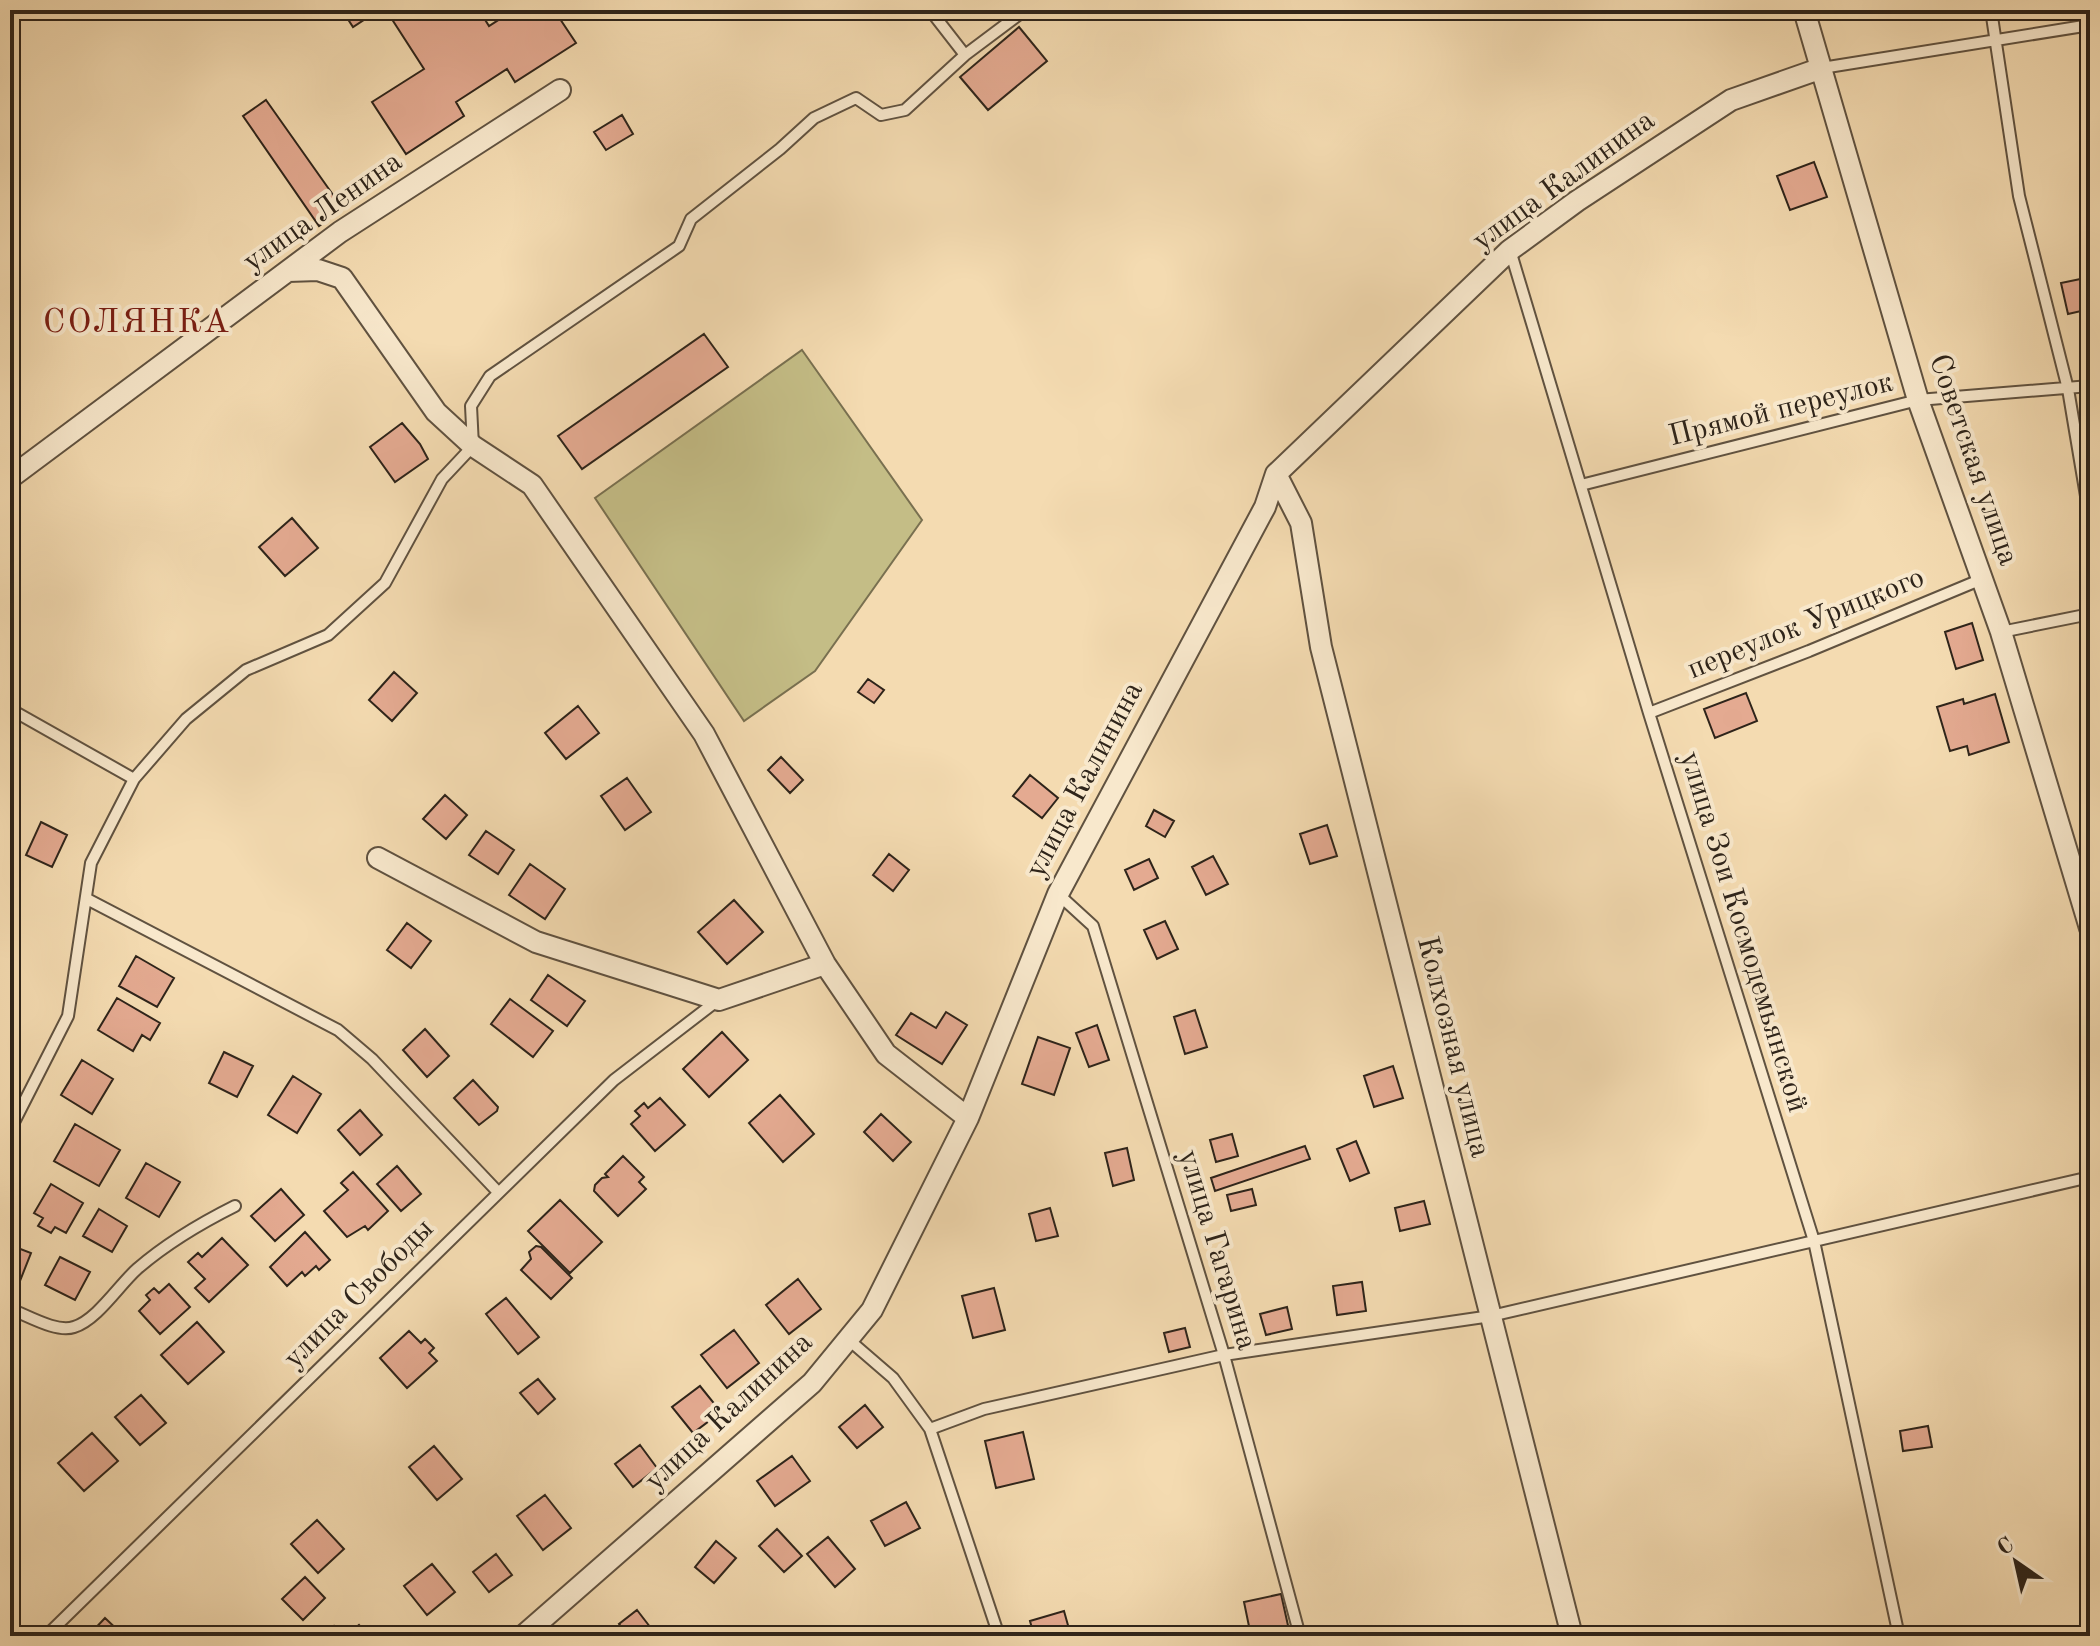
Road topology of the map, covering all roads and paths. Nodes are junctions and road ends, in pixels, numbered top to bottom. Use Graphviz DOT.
graph roads {
  1 [pos="930,10"];
  2 [pos="1025,10"];
  3 [pos="1804,10"];
  4 [pos="1991,10"];
  5 [pos="2090,25"];
  6 [pos="1995,41"];
  7 [pos="965,55"];
  8 [pos="1822,68"];
  9 [pos="560,90"];
  10 [pos="1510,250"];
  11 [pos="288,271"];
  12 [pos="2090,386"];
  13 [pos="2068,389"];
  14 [pos="1918,400"];
  15 [pos="473,446"];
  16 [pos="1276,474"];
  17 [pos="10,478"];
  18 [pos="1581,485"];
  19 [pos="2086,496"];
  20 [pos="1982,579"];
  21 [pos="2090,614"];
  22 [pos="2001,632"];
  23 [pos="10,709"];
  24 [pos="1649,713"];
  25 [pos="134,779"];
  26 [pos="378,858"];
  27 [pos="1058,894"];
  28 [pos="87,899"];
  29 [pos="2090,928"];
  30 [pos="825,964"];
  31 [pos="719,1000"];
  32 [pos="968,1118"];
  33 [pos="10,1130"];
  34 [pos="2090,1177"];
  35 [pos="497,1191"];
  36 [pos="235,1206"];
  37 [pos="1814,1241"];
  38 [pos="10,1309"];
  39 [pos="1491,1316"];
  40 [pos="849,1340"];
  41 [pos="1224,1355"];
  42 [pos="930,1429"];
  43 [pos="46,1636"];
  44 [pos="523,1636"];
  45 [pos="999,1636"];
  46 [pos="1300,1636"];
  47 [pos="1572,1636"];
  48 [pos="1899,1636"];
  1 -- 7 [label="lane"];
  2 -- 7 [label="lane"];
  3 -- 8 [label="street, Советская улица"];
  4 -- 6 [label="lane"];
  5 -- 6 [label="lane"];
  6 -- 8 [label="lane"];
  6 -- 13 [label="lane"];
  7 -- 15 [label="lane"];
  8 -- 10 [label="street, улица Калинина"];
  8 -- 14 [label="street, Советская улица"];
  9 -- 11 [label="street, улица Ленина"];
  10 -- 16 [label="street, улица Калинина"];
  10 -- 18 [label="lane, улица Зои Космодемьянской"];
  11 -- 15 [label="street"];
  11 -- 17 [label="street, улица Ленина"];
  12 -- 13 [label="lane, Прямой переулок"];
  13 -- 14 [label="lane, Прямой переулок"];
  13 -- 19 [label="lane"];
  14 -- 18 [label="lane, Прямой переулок"];
  14 -- 20 [label="street, Советская улица"];
  15 -- 25 [label="lane"];
  15 -- 30 [label="street"];
  16 -- 27 [label="street, улица Калинина"];
  16 -- 39 [label="street, Колхозная улица"];
  18 -- 24 [label="lane, улица Зои Космодемьянской"];
  20 -- 22 [label="street, Советская улица"];
  20 -- 24 [label="lane, переулок Урицкого"];
  21 -- 22 [label="lane"];
  22 -- 29 [label="street, Советская улица"];
  23 -- 25 [label="lane"];
  24 -- 37 [label="lane, улица Зои Космодемьянской"];
  25 -- 28 [label="lane"];
  26 -- 31 [label="street"];
  27 -- 32 [label="street, улица Калинина"];
  27 -- 41 [label="lane, улица Гагарина"];
  28 -- 33 [label="lane"];
  28 -- 35 [label="lane"];
  30 -- 31 [label="street"];
  30 -- 32 [label="street"];
  31 -- 35 [label="lane, улица Свободы"];
  32 -- 40 [label="street, улица Калинина"];
  34 -- 37 [label="lane"];
  35 -- 43 [label="lane, улица Свободы"];
  36 -- 38 [label="lane"];
  37 -- 39 [label="lane"];
  37 -- 48 [label="lane, улица Зои Космодемьянской"];
  39 -- 41 [label="lane"];
  39 -- 47 [label="street, Колхозная улица"];
  40 -- 42 [label="lane"];
  40 -- 44 [label="street, улица Калинина"];
  41 -- 42 [label="lane"];
  41 -- 46 [label="lane, улица Гагарина"];
  42 -- 45 [label="lane"];
}
